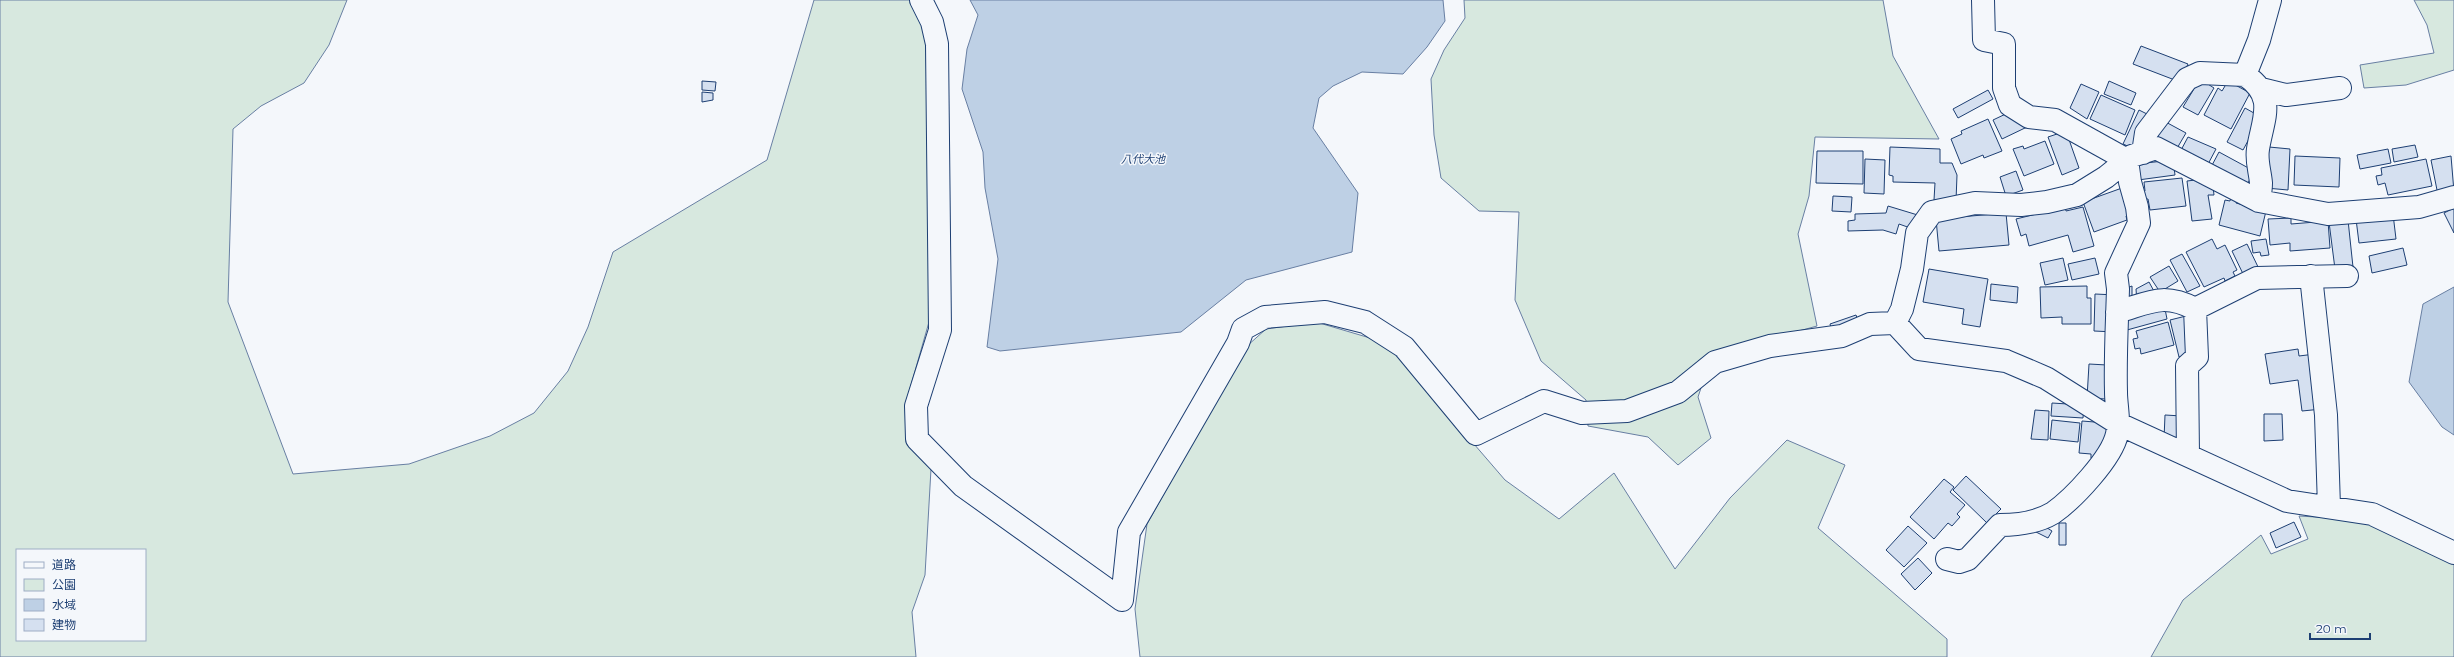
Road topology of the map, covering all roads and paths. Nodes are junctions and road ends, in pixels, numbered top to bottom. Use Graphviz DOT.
graph roads {
  1 [pos="921,0"];
  2 [pos="1983,0"];
  3 [pos="2270,0"];
  4 [pos="2253,82"];
  5 [pos="2340,88"];
  6 [pos="2135,157"];
  7 [pos="2454,197"];
  8 [pos="2259,201"];
  9 [pos="2311,276"];
  10 [pos="2347,276"];
  11 [pos="2195,309"];
  12 [pos="2118,312"];
  13 [pos="1895,323"];
  14 [pos="2119,424"];
  15 [pos="2188,456"];
  16 [pos="2329,508"];
  17 [pos="2454,553"];
  18 [pos="1947,559"];
  1 -- 13 [label="street"];
  2 -- 6 [label="street"];
  3 -- 4 [label="street"];
  4 -- 5 [label="street"];
  4 -- 6 [label="street"];
  4 -- 8 [label="street"];
  6 -- 8 [label="street"];
  6 -- 12 [label="street"];
  6 -- 13 [label="street"];
  7 -- 8 [label="street"];
  9 -- 10 [label="street"];
  9 -- 11 [label="street"];
  9 -- 16 [label="street"];
  11 -- 12 [label="street"];
  11 -- 15 [label="street"];
  12 -- 14 [label="street"];
  13 -- 14 [label="street"];
  14 -- 15 [label="street"];
  14 -- 18 [label="street"];
  15 -- 16 [label="street"];
  16 -- 17 [label="street"];
}
